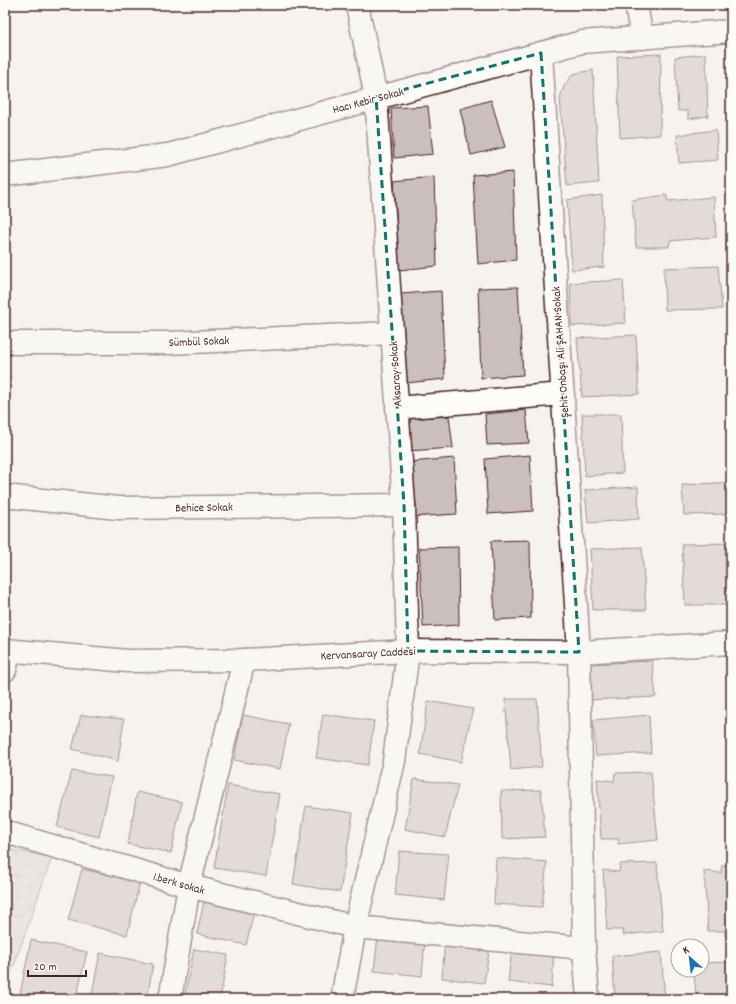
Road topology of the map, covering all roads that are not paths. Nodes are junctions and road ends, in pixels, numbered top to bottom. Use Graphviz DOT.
graph roads {
  1 [pos="357,5"];
  2 [pos="636,5"];
  3 [pos="731,36"];
  4 [pos="642,38"];
  5 [pos="541,53"];
  6 [pos="376,97"];
  7 [pos="5,175"];
  8 [pos="392,333"];
  9 [pos="5,343"];
  10 [pos="563,394"];
  11 [pos="397,408"];
  12 [pos="5,496"];
  13 [pos="404,505"];
  14 [pos="731,643"];
  15 [pos="408,651"];
  16 [pos="579,652"];
  17 [pos="7,657"];
  18 [pos="244,660"];
  19 [pos="5,832"];
  20 [pos="189,886"];
  21 [pos="355,927"];
  22 [pos="584,948"];
  23 [pos="170,999"];
  24 [pos="342,999"];
  25 [pos="588,999"];
  1 -- 6 [label="street, Aksaray Sokak"];
  2 -- 4 [label="street"];
  3 -- 4 [label="street, Hacı Kebir Sokak"];
  4 -- 5 [label="street, Hacı Kebir Sokak"];
  5 -- 6 [label="street, Hacı Kebir Sokak"];
  5 -- 10 [label="street, Şehit Onbaşı Ali ŞAHAN Sokak"];
  6 -- 7 [label="street, Hacı Kebir Sokak"];
  6 -- 8 [label="street, Aksaray Sokak"];
  8 -- 9 [label="street, Sümbül Sokak"];
  8 -- 11 [label="street, Aksaray Sokak"];
  10 -- 11 [label="street"];
  10 -- 16 [label="street, Şehit Onbaşı Ali ŞAHAN Sokak"];
  11 -- 13 [label="street, Aksaray Sokak"];
  12 -- 13 [label="street, Behice Sokak"];
  13 -- 15 [label="street, Aksaray Sokak"];
  14 -- 16 [label="street, Kervansaray Caddesi"];
  15 -- 16 [label="street, Kervansaray Caddesi"];
  15 -- 18 [label="street, Kervansaray Caddesi"];
  15 -- 21 [label="street, Aksaray Sokak"];
  16 -- 22 [label="street, Şehit Onbaşı Ali ŞAHAN Sokak"];
  17 -- 18 [label="street, Kervansaray Caddesi"];
  18 -- 20 [label="street"];
  19 -- 20 [label="street, 1.berk sokak"];
  20 -- 21 [label="street, 1.berk sokak"];
  20 -- 23 [label="street"];
  21 -- 22 [label="street, 1.berk sokak"];
  21 -- 24 [label="street, Aksaray Sokak"];
  22 -- 25 [label="street, Şehit Onbaşı Ali ŞAHAN Sokak"];
}
